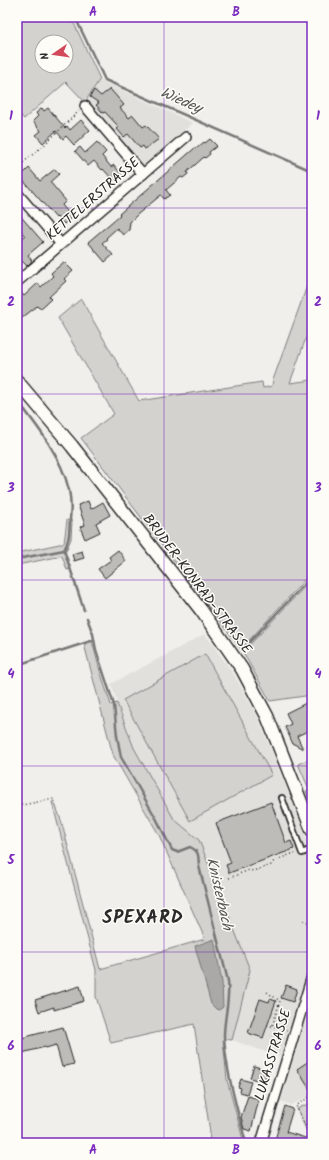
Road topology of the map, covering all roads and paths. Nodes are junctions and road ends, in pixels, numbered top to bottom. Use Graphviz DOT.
graph roads {
  1 [pos="85,106"];
  2 [pos="186,137"];
  3 [pos="17,168"];
  4 [pos="143,174"];
  5 [pos="17,193"];
  6 [pos="62,244"];
  7 [pos="17,282"];
  8 [pos="17,381"];
  9 [pos="282,798"];
  10 [pos="54,799"];
  11 [pos="17,806"];
  12 [pos="312,830"];
  13 [pos="312,849"];
  14 [pos="297,855"];
  15 [pos="229,878"];
  16 [pos="304,921"];
  17 [pos="312,924"];
  18 [pos="312,976"];
  19 [pos="267,992"];
  20 [pos="267,1025"];
  21 [pos="272,1027"];
  22 [pos="286,1029"];
  23 [pos="312,1096"];
  24 [pos="312,1139"];
  25 [pos="261,1143"];
  1 -- 3 [label="path"];
  1 -- 4 [label="street"];
  2 -- 4 [label="street, KETTELERSTRASSE"];
  4 -- 6 [label="street, KETTELERSTRASSE"];
  5 -- 6 [label="street"];
  6 -- 7 [label="street, KETTELERSTRASSE"];
  8 -- 12 [label="street, BRUDER-KONRAD-STRASSE"];
  9 -- 13 [label="lane"];
  10 -- 11 [label="path"];
  14 -- 15 [label="path"];
  16 -- 17 [label="path"];
  18 -- 25 [label="street, LUKASSTRASSE"];
  19 -- 21 [label="path"];
  20 -- 21 [label="path"];
  21 -- 22 [label="path"];
  23 -- 24 [label="path"];
}
